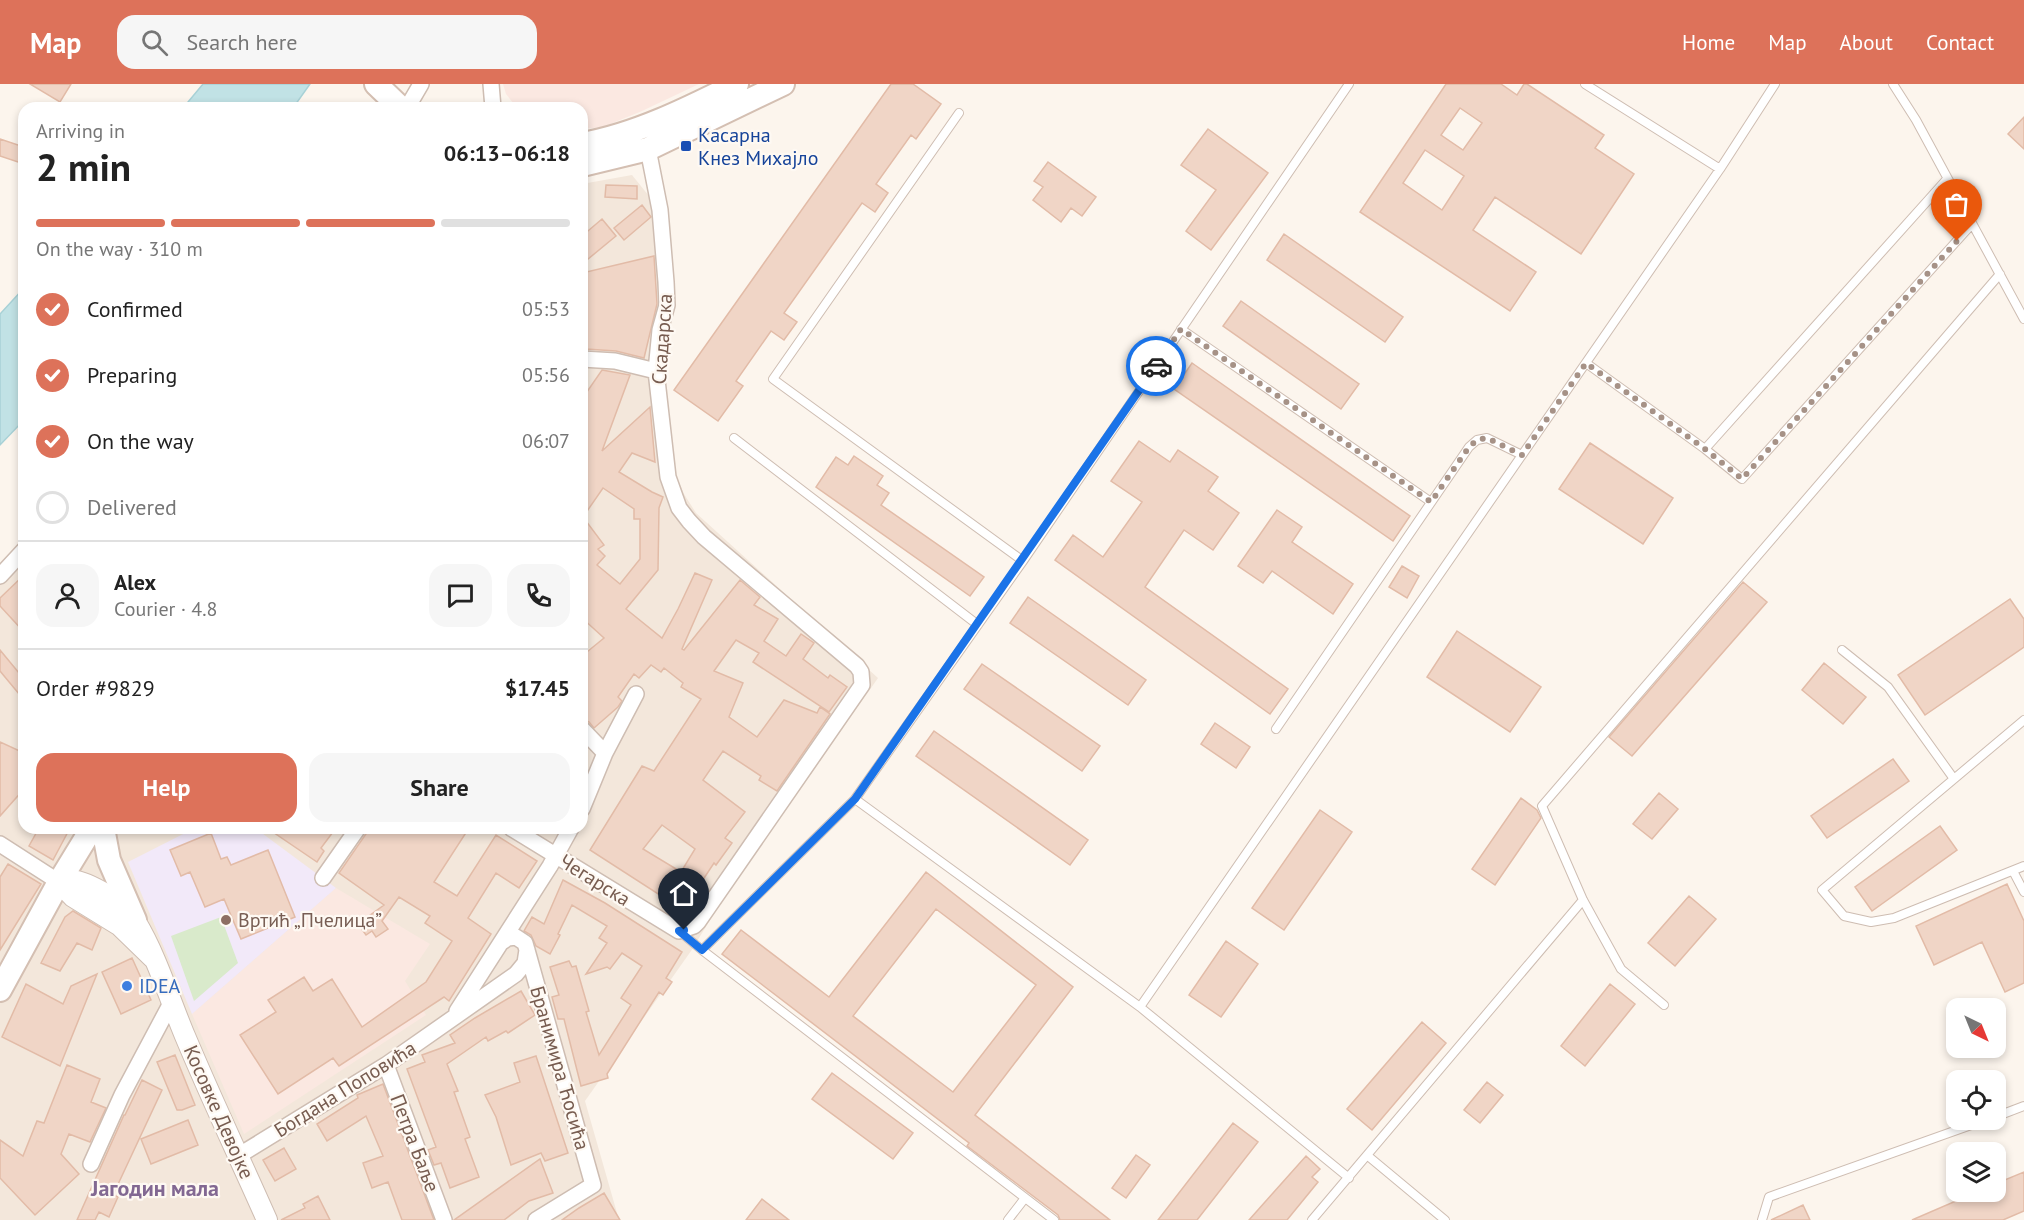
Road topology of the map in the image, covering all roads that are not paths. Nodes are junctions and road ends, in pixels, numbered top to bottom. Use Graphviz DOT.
graph roads {
  1 [pos="376,84"];
  2 [pos="421,84"];
  3 [pos="491,84"];
  4 [pos="736,84"];
  5 [pos="783,84"];
  6 [pos="1349,84"];
  7 [pos="1585,84"];
  8 [pos="1775,84"];
  9 [pos="1893,84"];
  10 [pos="394,102"];
  11 [pos="410,102"];
  12 [pos="493,102"];
  13 [pos="959,113"];
  14 [pos="588,143"];
  15 [pos="648,149"];
  16 [pos="588,164"];
  17 [pos="1720,169"];
  18 [pos="1947,178"];
  19 [pos="1972,224"];
  20 [pos="2000,274"];
  21 [pos="2024,319"];
  22 [pos="1181,329"];
  23 [pos="588,359"];
  24 [pos="1586,363"];
  25 [pos="656,371"];
  26 [pos="734,438"];
  27 [pos="1705,449"];
  28 [pos="1522,455"];
  29 [pos="1431,502"];
  30 [pos="18,556"];
  31 [pos="1023,561"];
  32 [pos="0,576"];
  33 [pos="978,625"];
  34 [pos="1842,650"];
  35 [pos="636,693"];
  36 [pos="2024,720"];
  37 [pos="1276,729"];
  38 [pos="588,735"];
  39 [pos="605,753"];
  40 [pos="1954,779"];
  41 [pos="588,794"];
  42 [pos="855,799"];
  43 [pos="88,834"];
  44 [pos="104,834"];
  45 [pos="354,834"];
  46 [pos="521,834"];
  47 [pos="569,834"];
  48 [pos="0,844"];
  49 [pos="556,856"];
  50 [pos="2024,866"];
  51 [pos="2013,871"];
  52 [pos="323,878"];
  53 [pos="59,882"];
  54 [pos="2024,892"];
  55 [pos="1583,900"];
  56 [pos="135,920"];
  57 [pos="679,931"];
  58 [pos="502,942"];
  59 [pos="527,950"];
  60 [pos="702,950"];
  61 [pos="154,960"];
  62 [pos="0,990"];
  63 [pos="171,1003"];
  64 [pos="1664,1005"];
  65 [pos="1140,1007"];
  66 [pos="452,1020"];
  67 [pos="386,1065"];
  68 [pos="2024,1106"];
  69 [pos="2006,1113"];
  70 [pos="1957,1130"];
  71 [pos="238,1156"];
  72 [pos="1368,1156"];
  73 [pos="90,1164"];
  74 [pos="1349,1178"];
  75 [pos="1025,1198"];
  76 [pos="267,1220"];
  77 [pos="444,1220"];
  78 [pos="536,1220"];
  79 [pos="1008,1220"];
  80 [pos="1054,1220"];
  81 [pos="1312,1220"];
  82 [pos="1445,1220"];
  83 [pos="1762,1220"];
  1 -- 10 [label="main road"];
  2 -- 11 [label="street"];
  3 -- 12 [label="street"];
  4 -- 14 [label="main road"];
  5 -- 15 [label="main road"];
  6 -- 22 [label="lane"];
  7 -- 17 [label="lane"];
  8 -- 17 [label="lane"];
  9 -- 18 [label="lane"];
  13 -- 31 [label="lane"];
  15 -- 16 [label="main road"];
  15 -- 25 [label="street, Скадарска"];
  17 -- 24 [label="lane"];
  18 -- 19 [label="lane"];
  18 -- 27 [label="lane"];
  19 -- 20 [label="lane"];
  19 -- 27 [label="lane"];
  20 -- 21 [label="lane"];
  20 -- 55 [label="lane"];
  22 -- 29 [label="lane"];
  22 -- 31 [label="lane"];
  23 -- 25 [label="street"];
  24 -- 27 [label="lane"];
  24 -- 28 [label="lane"];
  25 -- 57 [label="street, Скадарска"];
  26 -- 33 [label="lane"];
  28 -- 29 [label="lane"];
  28 -- 65 [label="lane"];
  29 -- 37 [label="lane"];
  30 -- 32 [label="street"];
  31 -- 33 [label="lane"];
  33 -- 42 [label="lane"];
  34 -- 40 [label="lane"];
  35 -- 39 [label="street"];
  36 -- 40 [label="lane"];
  38 -- 39 [label="street"];
  39 -- 41 [label="street"];
  40 -- 51 [label="lane"];
  42 -- 60 [label="lane"];
  42 -- 65 [label="lane"];
  43 -- 53 [label="main road"];
  44 -- 56 [label="main road"];
  45 -- 52 [label="street"];
  46 -- 49 [label="street, Чегарска"];
  47 -- 49 [label="street"];
  48 -- 53 [label="street"];
  49 -- 57 [label="street, Чегарска"];
  49 -- 58 [label="street, Богдана Поповића"];
  50 -- 51 [label="lane"];
  51 -- 54 [label="lane"];
  53 -- 56 [label="street, Косовке Девојке"];
  53 -- 61 [label="street, Косовке Девојке"];
  53 -- 62 [label="main road"];
  55 -- 64 [label="lane"];
  55 -- 72 [label="lane"];
  56 -- 61 [label="street, Косовке Девојке"];
  57 -- 60 [label="lane"];
  58 -- 59 [label="street"];
  58 -- 66 [label="street, Богдана Поповића"];
  59 -- 66 [label="street, Богдана Поповића"];
  59 -- 78 [label="street, Бранимира Ћосића"];
  60 -- 75 [label="lane"];
  61 -- 63 [label="street, Косовке Девојке"];
  63 -- 71 [label="street, Косовке Девојке"];
  63 -- 73 [label="street, Косовке Девојке"];
  65 -- 74 [label="lane"];
  66 -- 67 [label="street, Богдана Поповића"];
  67 -- 71 [label="street, Богдана Поповића"];
  67 -- 77 [label="street, Петра Баље"];
  68 -- 69 [label="lane"];
  70 -- 83 [label="lane"];
  71 -- 76 [label="street, Косовке Девојке"];
  72 -- 74 [label="lane"];
  72 -- 82 [label="lane"];
  74 -- 81 [label="lane"];
  75 -- 79 [label="lane"];
  75 -- 80 [label="lane"];
}
